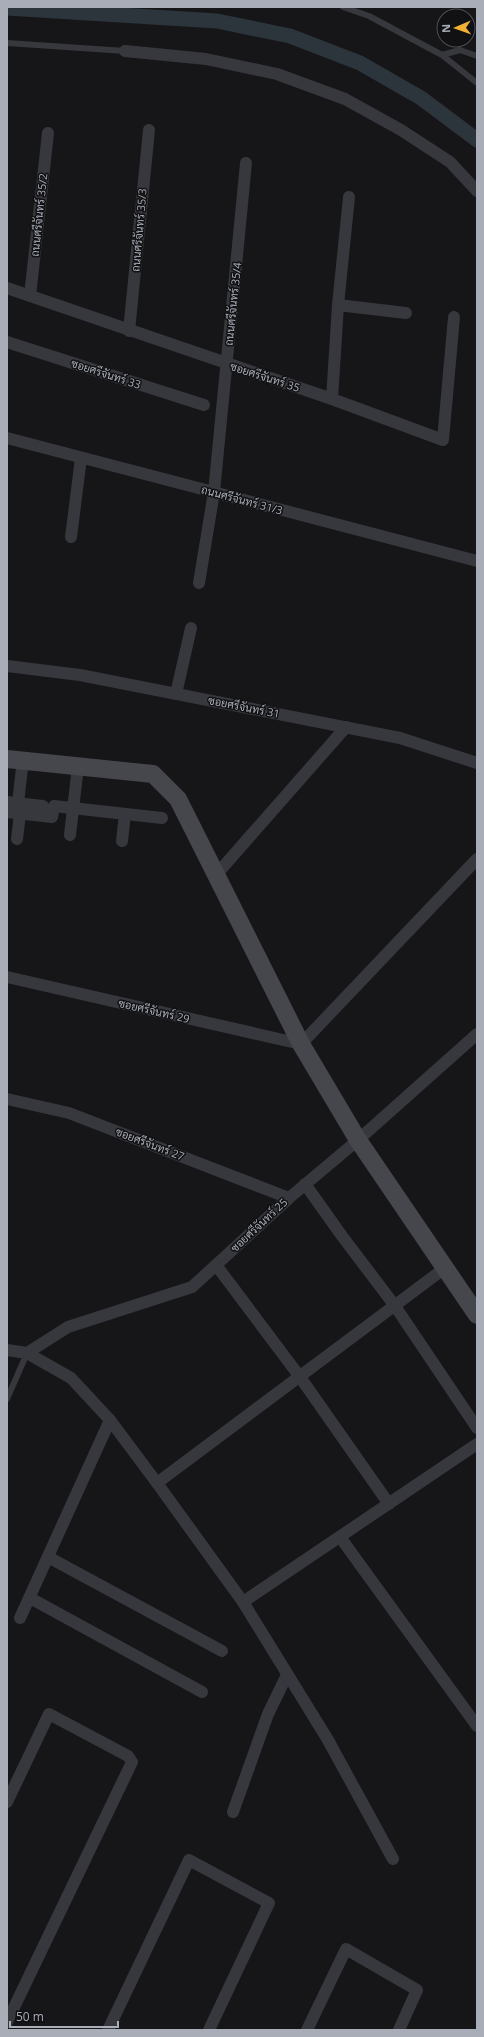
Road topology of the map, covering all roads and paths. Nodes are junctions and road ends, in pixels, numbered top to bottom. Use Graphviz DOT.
graph roads {
  1 [pos="343,7"];
  2 [pos="7,43"];
  3 [pos="125,51"];
  4 [pos="442,55"];
  5 [pos="477,56"];
  6 [pos="477,83"];
  7 [pos="149,130"];
  8 [pos="48,133"];
  9 [pos="246,163"];
  10 [pos="477,191"];
  11 [pos="349,197"];
  12 [pos="7,288"];
  13 [pos="30,296"];
  14 [pos="338,306"];
  15 [pos="406,313"];
  16 [pos="454,317"];
  17 [pos="130,331"];
  18 [pos="7,342"];
  19 [pos="227,364"];
  20 [pos="332,399"];
  21 [pos="204,405"];
  22 [pos="7,438"];
  23 [pos="81,458"];
  24 [pos="214,492"];
  25 [pos="71,536"];
  26 [pos="477,561"];
  27 [pos="199,583"];
  28 [pos="191,628"];
  29 [pos="7,666"];
  30 [pos="176,694"];
  31 [pos="346,727"];
  32 [pos="14,763"];
  33 [pos="477,763"];
  34 [pos="77,775"];
  35 [pos="15,806"];
  36 [pos="43,806"];
  37 [pos="73,808"];
  38 [pos="7,812"];
  39 [pos="125,814"];
  40 [pos="162,818"];
  41 [pos="70,835"];
  42 [pos="17,839"];
  43 [pos="122,841"];
  44 [pos="477,859"];
  45 [pos="216,875"];
  46 [pos="7,977"];
  47 [pos="477,1034"];
  48 [pos="301,1044"];
  49 [pos="7,1099"];
  50 [pos="358,1140"];
  51 [pos="305,1184"];
  52 [pos="289,1198"];
  53 [pos="216,1265"];
  54 [pos="446,1268"];
  55 [pos="395,1306"];
  56 [pos="477,1315"];
  57 [pos="7,1350"];
  58 [pos="27,1353"];
  59 [pos="300,1377"];
  60 [pos="7,1399"];
  61 [pos="110,1420"];
  62 [pos="477,1428"];
  63 [pos="477,1444"];
  64 [pos="157,1483"];
  65 [pos="389,1504"];
  66 [pos="340,1537"];
  67 [pos="48,1557"];
  68 [pos="30,1598"];
  69 [pos="243,1602"];
  70 [pos="20,1618"];
  71 [pos="222,1651"];
  72 [pos="287,1675"];
  73 [pos="202,1692"];
  74 [pos="477,1726"];
  75 [pos="7,1802"];
  76 [pos="232,1812"];
  77 [pos="393,1859"];
  78 [pos="7,2022"];
  79 [pos="108,2030"];
  80 [pos="209,2030"];
  81 [pos="307,2030"];
  82 [pos="399,2030"];
  1 -- 4 [label="lane"];
  2 -- 3 [label="lane"];
  3 -- 10 [label="street"];
  4 -- 5 [label="lane"];
  4 -- 6 [label="lane"];
  7 -- 17 [label="street, ถนนศรีจันทร์ 35/3"];
  8 -- 13 [label="street, ถนนศรีจันทร์ 35/2"];
  9 -- 19 [label="street, ถนนศรีจันทร์ 35/4"];
  11 -- 14 [label="street"];
  12 -- 13 [label="street, ซอยศรีจันทร์ 35"];
  13 -- 17 [label="street, ซอยศรีจันทร์ 35"];
  14 -- 15 [label="street"];
  14 -- 20 [label="street"];
  16 -- 20 [label="street, ซอยศรีจันทร์ 35"];
  17 -- 19 [label="street, ซอยศรีจันทร์ 35"];
  18 -- 21 [label="street, ซอยศรีจันทร์ 33"];
  19 -- 20 [label="street, ซอยศรีจันทร์ 35"];
  19 -- 24 [label="street, ถนนศรีจันทร์ 35/4"];
  22 -- 23 [label="street, ถนนศรีจันทร์ 31/3"];
  23 -- 24 [label="street, ถนนศรีจันทร์ 31/3"];
  23 -- 25 [label="street"];
  24 -- 26 [label="street, ถนนศรีจันทร์ 31/3"];
  24 -- 27 [label="street, ถนนศรีจันทร์ 35/4"];
  28 -- 30 [label="street"];
  29 -- 30 [label="street, ซอยศรีจันทร์ 31"];
  30 -- 31 [label="street, ซอยศรีจันทร์ 31"];
  31 -- 33 [label="street, ซอยศรีจันทร์ 31"];
  31 -- 45 [label="street"];
  32 -- 35 [label="street"];
  32 -- 45 [label="street"];
  34 -- 37 [label="street"];
  35 -- 36 [label="street"];
  35 -- 37 [label="street"];
  35 -- 38 [label="street"];
  35 -- 42 [label="street"];
  37 -- 39 [label="street"];
  37 -- 41 [label="street"];
  39 -- 40 [label="street"];
  39 -- 43 [label="street"];
  44 -- 48 [label="street"];
  45 -- 48 [label="street"];
  46 -- 48 [label="street, ซอยศรีจันทร์ 29"];
  47 -- 50 [label="street, ซอยศรีจันทร์ 25"];
  48 -- 50 [label="street"];
  49 -- 52 [label="street, ซอยศรีจันทร์ 27"];
  50 -- 51 [label="street, ซอยศรีจันทร์ 25"];
  50 -- 54 [label="street"];
  51 -- 52 [label="street, ซอยศรีจันทร์ 25"];
  51 -- 55 [label="street"];
  52 -- 53 [label="street, ซอยศรีจันทร์ 25"];
  53 -- 58 [label="street, ซอยศรีจันทร์ 25"];
  53 -- 59 [label="street"];
  54 -- 55 [label="street"];
  54 -- 56 [label="street"];
  55 -- 59 [label="street"];
  55 -- 62 [label="street"];
  57 -- 58 [label="street"];
  58 -- 60 [label="lane"];
  58 -- 61 [label="street"];
  59 -- 64 [label="street"];
  59 -- 65 [label="street"];
  61 -- 64 [label="street"];
  61 -- 67 [label="street"];
  63 -- 65 [label="street"];
  64 -- 69 [label="street"];
  65 -- 66 [label="street"];
  66 -- 69 [label="street"];
  66 -- 74 [label="street"];
  67 -- 68 [label="street"];
  67 -- 71 [label="street"];
  68 -- 70 [label="street"];
  68 -- 73 [label="street"];
  69 -- 72 [label="street"];
  72 -- 76 [label="street"];
  72 -- 77 [label="street"];
  75 -- 78 [label="street"];
  79 -- 80 [label="street"];
  81 -- 82 [label="street"];
}
